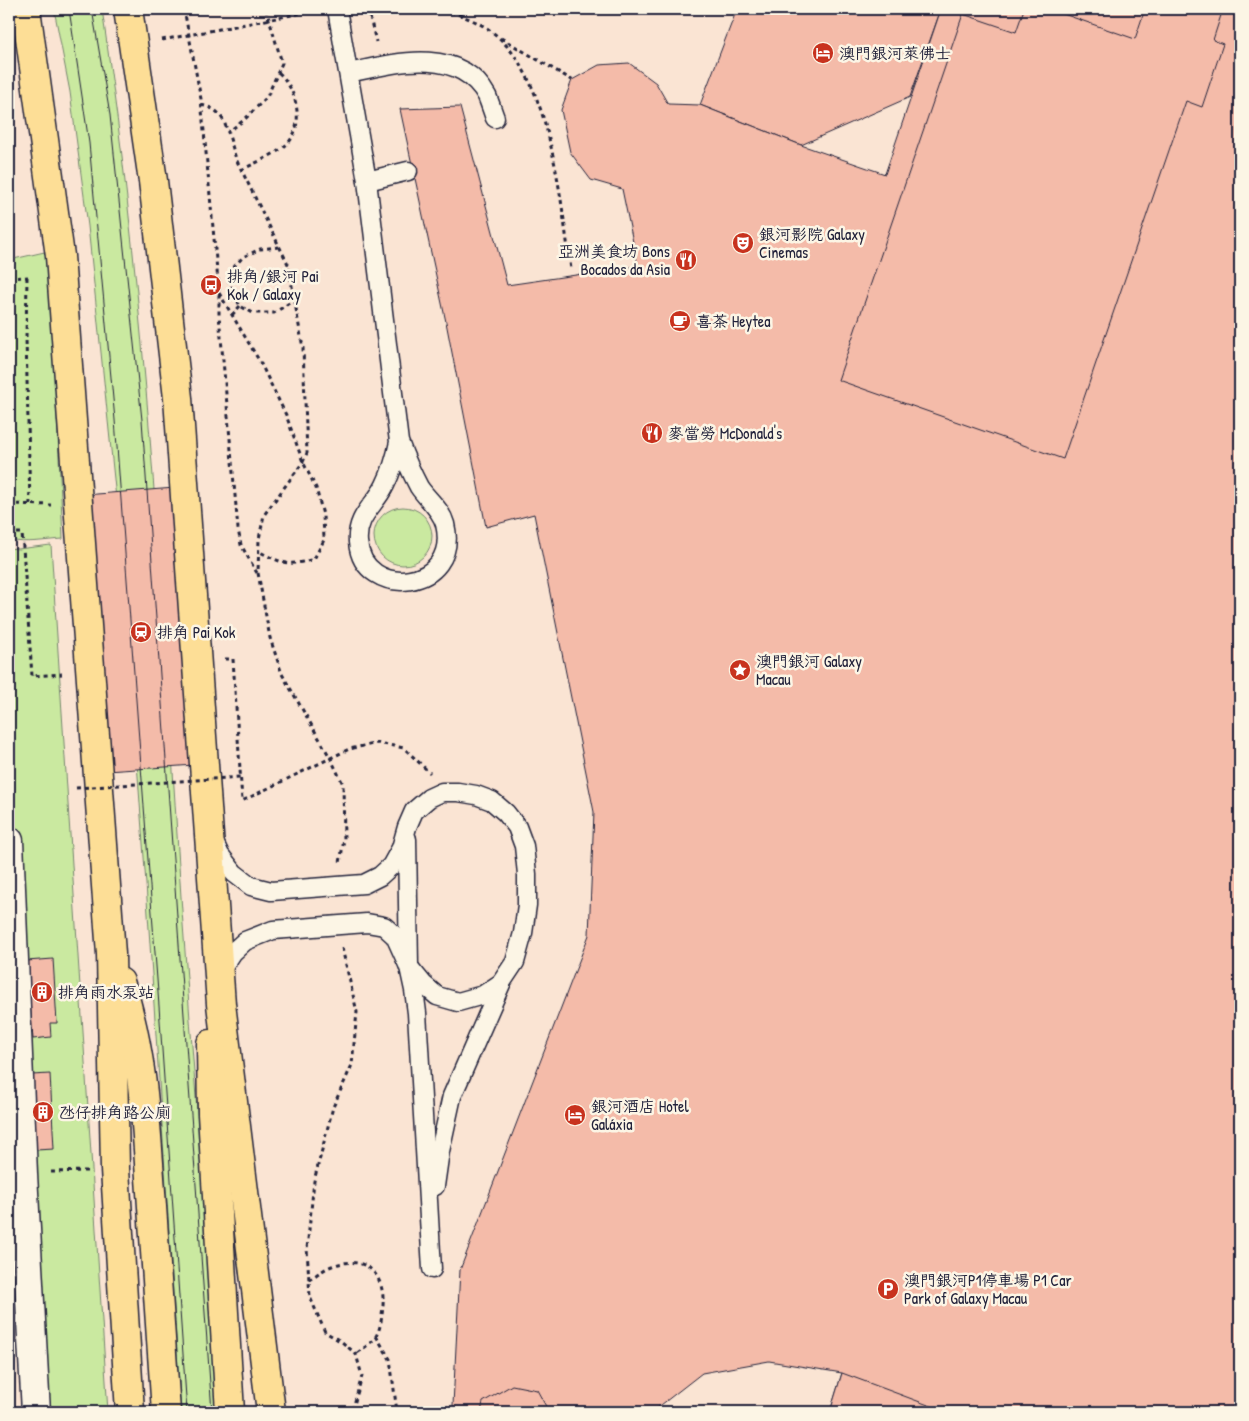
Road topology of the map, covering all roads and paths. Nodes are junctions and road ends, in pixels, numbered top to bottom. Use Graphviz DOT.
graph roads {
  1 [pos="26,9"];
  2 [pos="128,9"];
  3 [pos="184,9"];
  4 [pos="266,9"];
  5 [pos="337,9"];
  6 [pos="368,9"];
  7 [pos="443,9"];
  8 [pos="317,10"];
  9 [pos="269,19"];
  10 [pos="189,35"];
  11 [pos="496,35"];
  12 [pos="134,46"];
  13 [pos="382,66"];
  14 [pos="278,71"];
  15 [pos="348,73"];
  16 [pos="572,80"];
  17 [pos="202,105"];
  18 [pos="495,118"];
  19 [pos="228,132"];
  20 [pos="241,170"];
  21 [pos="408,171"];
  22 [pos="367,181"];
  23 [pos="279,247"];
  24 [pos="571,269"];
  25 [pos="27,277"];
  26 [pos="219,292"];
  27 [pos="294,300"];
  28 [pos="240,306"];
  29 [pos="232,316"];
  30 [pos="399,442"];
  31 [pos="303,462"];
  32 [pos="9,504"];
  33 [pos="30,505"];
  34 [pos="78,505"];
  35 [pos="9,533"];
  36 [pos="258,551"];
  37 [pos="258,573"];
  38 [pos="233,659"];
  39 [pos="68,674"];
  40 [pos="330,758"];
  41 [pos="241,777"];
  42 [pos="76,788"];
  43 [pos="442,792"];
  44 [pos="407,827"];
  45 [pos="209,833"];
  46 [pos="9,841"];
  47 [pos="336,886"];
  48 [pos="342,925"];
  49 [pos="111,954"];
  50 [pos="409,967"];
  51 [pos="219,973"];
  52 [pos="501,983"];
  53 [pos="221,1004"];
  54 [pos="114,1170"];
  55 [pos="23,1174"];
  56 [pos="309,1280"];
  57 [pos="376,1336"];
  58 [pos="356,1354"];
  59 [pos="36,1412"];
  60 [pos="130,1412"];
  61 [pos="166,1412"];
  62 [pos="230,1412"];
  63 [pos="271,1412"];
  64 [pos="352,1412"];
  65 [pos="397,1412"];
  1 -- 34 [label="main road"];
  2 -- 12 [label="main road"];
  3 -- 10 [label="path"];
  4 -- 9 [label="path"];
  5 -- 15 [label="lane"];
  6 -- 13 [label="path"];
  7 -- 11 [label="path"];
  8 -- 9 [label="path"];
  9 -- 10 [label="path"];
  9 -- 14 [label="path"];
  10 -- 12 [label="path"];
  10 -- 17 [label="path"];
  11 -- 16 [label="path"];
  11 -- 24 [label="path"];
  12 -- 45 [label="main road"];
  13 -- 15 [label="lane"];
  13 -- 18 [label="lane"];
  14 -- 19 [label="path"];
  14 -- 20 [label="path"];
  15 -- 22 [label="lane"];
  17 -- 19 [label="path"];
  17 -- 26 [label="path"];
  19 -- 20 [label="path"];
  20 -- 23 [label="path"];
  21 -- 22 [label="lane"];
  22 -- 30 [label="lane"];
  23 -- 27 [label="path"];
  23 -- 28 [label="path"];
  25 -- 33 [label="path"];
  26 -- 29 [label="path"];
  26 -- 37 [label="path"];
  27 -- 28 [label="path"];
  27 -- 31 [label="path"];
  28 -- 29 [label="path"];
  29 -- 31 [label="path"];
  30 -- 30 [label="lane"];
  31 -- 36 [label="path"];
  31 -- 36 [label="path"];
  32 -- 33 [label="path"];
  33 -- 34 [label="path"];
  34 -- 49 [label="main road"];
  35 -- 39 [label="path"];
  36 -- 37 [label="path"];
  37 -- 40 [label="path"];
  38 -- 41 [label="path"];
  40 -- 41 [label="path"];
  40 -- 43 [label="path"];
  40 -- 47 [label="path"];
  41 -- 42 [label="path, bridge"];
  43 -- 44 [label="lane"];
  43 -- 52 [label="lane"];
  44 -- 47 [label="lane"];
  44 -- 50 [label="lane"];
  45 -- 47 [label="lane"];
  45 -- 51 [label="main road"];
  46 -- 55 [label="street"];
  48 -- 50 [label="lane"];
  48 -- 51 [label="lane"];
  48 -- 56 [label="path"];
  49 -- 54 [label="main road"];
  49 -- 61 [label="main road"];
  50 -- 52 [label="lane"];
  50 -- 52 [label="lane"];
  51 -- 53 [label="main road"];
  53 -- 62 [label="main road"];
  53 -- 63 [label="main road"];
  54 -- 55 [label="path"];
  54 -- 60 [label="main road"];
  55 -- 59 [label="street"];
  56 -- 57 [label="path"];
  56 -- 58 [label="path"];
  57 -- 58 [label="path"];
  57 -- 65 [label="path"];
  58 -- 64 [label="path"];
}
